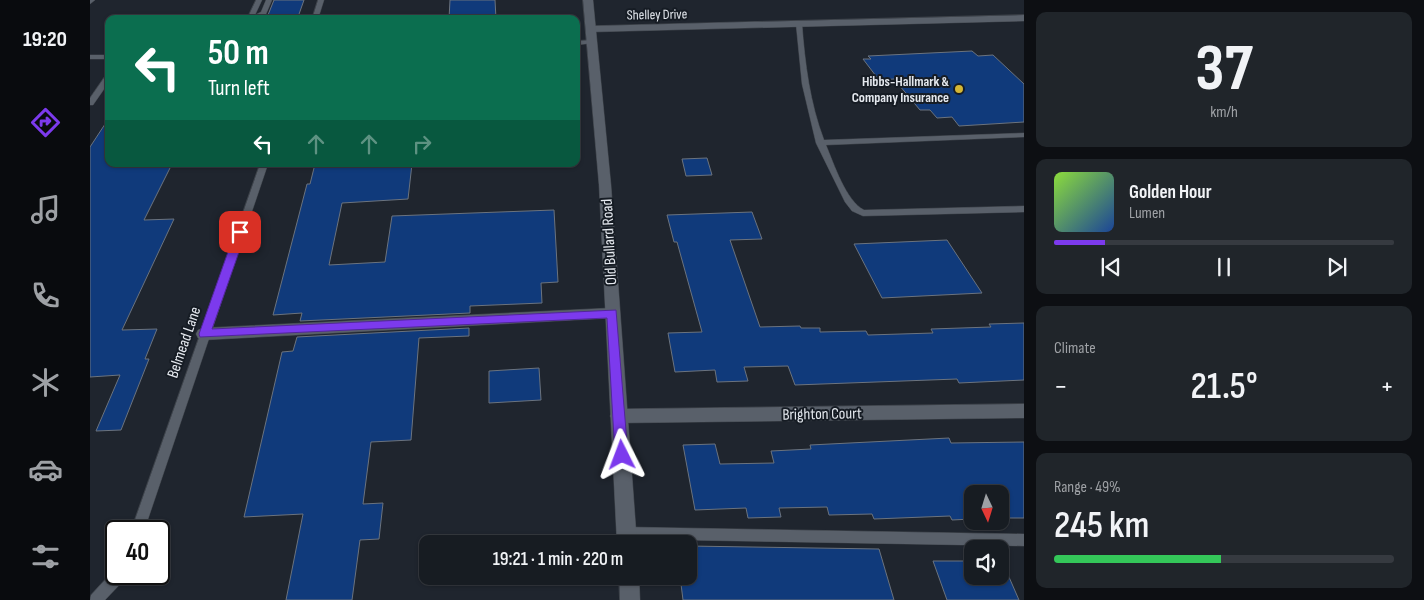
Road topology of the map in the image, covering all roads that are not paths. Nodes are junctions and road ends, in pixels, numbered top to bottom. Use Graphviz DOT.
graph roads {
  1 [pos="259,0"];
  2 [pos="269,0"];
  3 [pos="321,0"];
  4 [pos="588,0"];
  5 [pos="253,15"];
  6 [pos="260,15"];
  7 [pos="315,15"];
  8 [pos="1024,18"];
  9 [pos="799,24"];
  10 [pos="591,29"];
  11 [pos="592,42"];
  12 [pos="580,43"];
  13 [pos="90,57"];
  14 [pos="105,57"];
  15 [pos="105,82"];
  16 [pos="90,103"];
  17 [pos="1024,135"];
  18 [pos="820,143"];
  19 [pos="263,167"];
  20 [pos="1024,209"];
  21 [pos="612,313"];
  22 [pos="204,334"];
  23 [pos="1024,411"];
  24 [pos="619,416"];
  25 [pos="141,520"];
  26 [pos="626,535"];
  27 [pos="697,538"];
  28 [pos="1024,540"];
  29 [pos="110,585"];
  30 [pos="629,585"];
  31 [pos="96,600"];
  32 [pos="630,600"];
  1 -- 5 [label="lane"];
  2 -- 6 [label="lane"];
  3 -- 7 [label="lane"];
  4 -- 10 [label="street, Old Bullard Road"];
  8 -- 9 [label="street, Shelley Drive"];
  9 -- 10 [label="street, Shelley Drive"];
  9 -- 18 [label="lane"];
  10 -- 11 [label="street, Old Bullard Road"];
  11 -- 12 [label="lane"];
  11 -- 21 [label="street, Old Bullard Road"];
  13 -- 14 [label="lane"];
  15 -- 16 [label="lane"];
  17 -- 18 [label="lane"];
  18 -- 20 [label="lane"];
  19 -- 22 [label="lane, Belmead Lane"];
  21 -- 22 [label="street"];
  21 -- 24 [label="street, Old Bullard Road"];
  22 -- 25 [label="lane, Belmead Lane"];
  23 -- 24 [label="street, Brighton Court"];
  24 -- 26 [label="street, Old Bullard Road"];
  27 -- 28 [label="lane"];
  29 -- 31 [label="lane"];
  30 -- 32 [label="street"];
}
